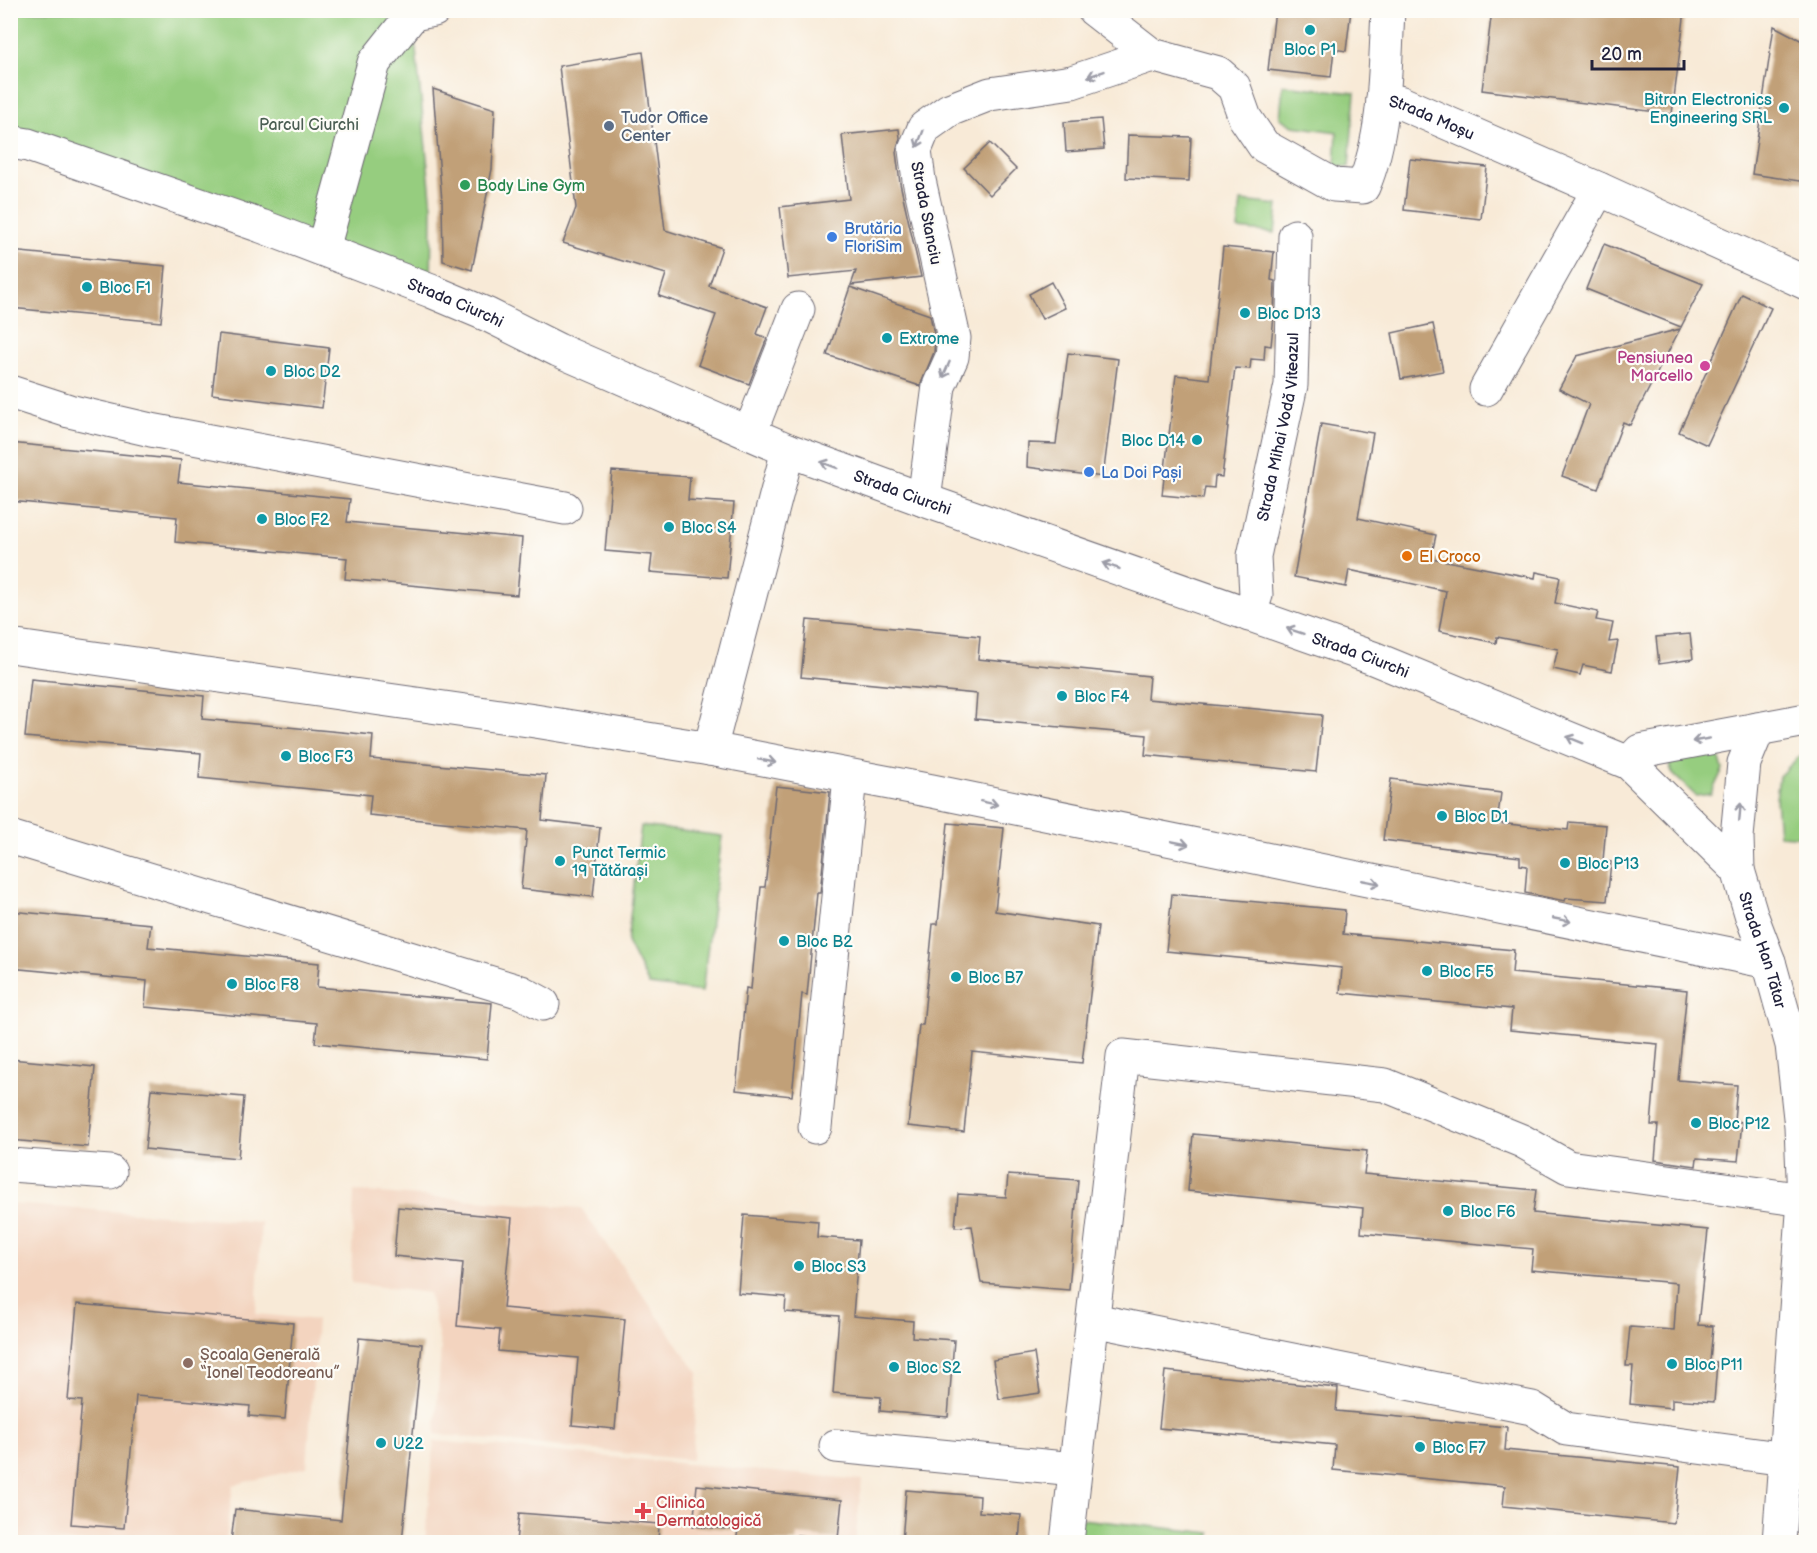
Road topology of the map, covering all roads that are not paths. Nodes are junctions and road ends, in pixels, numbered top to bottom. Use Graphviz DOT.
graph roads {
  1 [pos="434,10"];
  2 [pos="1094,10"];
  3 [pos="1388,10"];
  4 [pos="1152,55"];
  5 [pos="1383,99"];
  6 [pos="10,142"];
  7 [pos="1599,189"];
  8 [pos="1295,236"];
  9 [pos="323,249"];
  10 [pos="1806,283"];
  11 [pos="798,309"];
  12 [pos="1486,389"];
  13 [pos="10,392"];
  14 [pos="750,433"];
  15 [pos="788,450"];
  16 [pos="924,500"];
  17 [pos="564,508"];
  18 [pos="1249,615"];
  19 [pos="10,646"];
  20 [pos="1806,720"];
  21 [pos="1758,729"];
  22 [pos="710,749"];
  23 [pos="1629,762"];
  24 [pos="850,777"];
  25 [pos="10,837"];
  26 [pos="1738,870"];
  27 [pos="1769,962"];
  28 [pos="543,1004"];
  29 [pos="1799,1045"];
  30 [pos="815,1127"];
  31 [pos="10,1165"];
  32 [pos="110,1172"];
  33 [pos="1805,1217"];
  34 [pos="1093,1320"];
  35 [pos="836,1446"];
  36 [pos="1785,1459"];
  37 [pos="1075,1469"];
  38 [pos="1067,1542"];
  39 [pos="1779,1542"];
  1 -- 9 [label="street"];
  2 -- 4 [label="street, Strada Moșu"];
  3 -- 5 [label="street"];
  4 -- 5 [label="street, Strada Moșu"];
  4 -- 16 [label="street, Strada Stanciu, one-way"];
  5 -- 7 [label="street, Strada Moșu"];
  6 -- 9 [label="street, Strada Ciurchi"];
  7 -- 10 [label="street, Strada Moșu"];
  7 -- 12 [label="street"];
  8 -- 18 [label="street, Strada Mihai Vodă Viteazul"];
  9 -- 14 [label="street, Strada Ciurchi"];
  11 -- 14 [label="street"];
  13 -- 17 [label="street"];
  14 -- 15 [label="street, Strada Ciurchi"];
  16 -- 15 [label="street, Strada Ciurchi, one-way"];
  15 -- 22 [label="street"];
  18 -- 16 [label="street, Strada Ciurchi, one-way"];
  23 -- 18 [label="street, Strada Ciurchi, one-way"];
  19 -- 22 [label="street"];
  20 -- 21 [label="street"];
  21 -- 23 [label="street, one-way"];
  26 -- 21 [label="street, one-way"];
  22 -- 24 [label="street, one-way"];
  23 -- 26 [label="street, Strada Han Tătar"];
  24 -- 27 [label="street, one-way"];
  24 -- 30 [label="street"];
  25 -- 28 [label="street"];
  26 -- 27 [label="street, Strada Han Tătar"];
  27 -- 29 [label="street, Strada Han Tătar"];
  29 -- 33 [label="street, Strada Han Tătar"];
  31 -- 32 [label="street"];
  33 -- 34 [label="street"];
  33 -- 36 [label="street, Strada Han Tătar"];
  34 -- 36 [label="street"];
  34 -- 37 [label="street"];
  35 -- 37 [label="street"];
  36 -- 39 [label="street, Strada Han Tătar"];
  37 -- 38 [label="street"];
}
